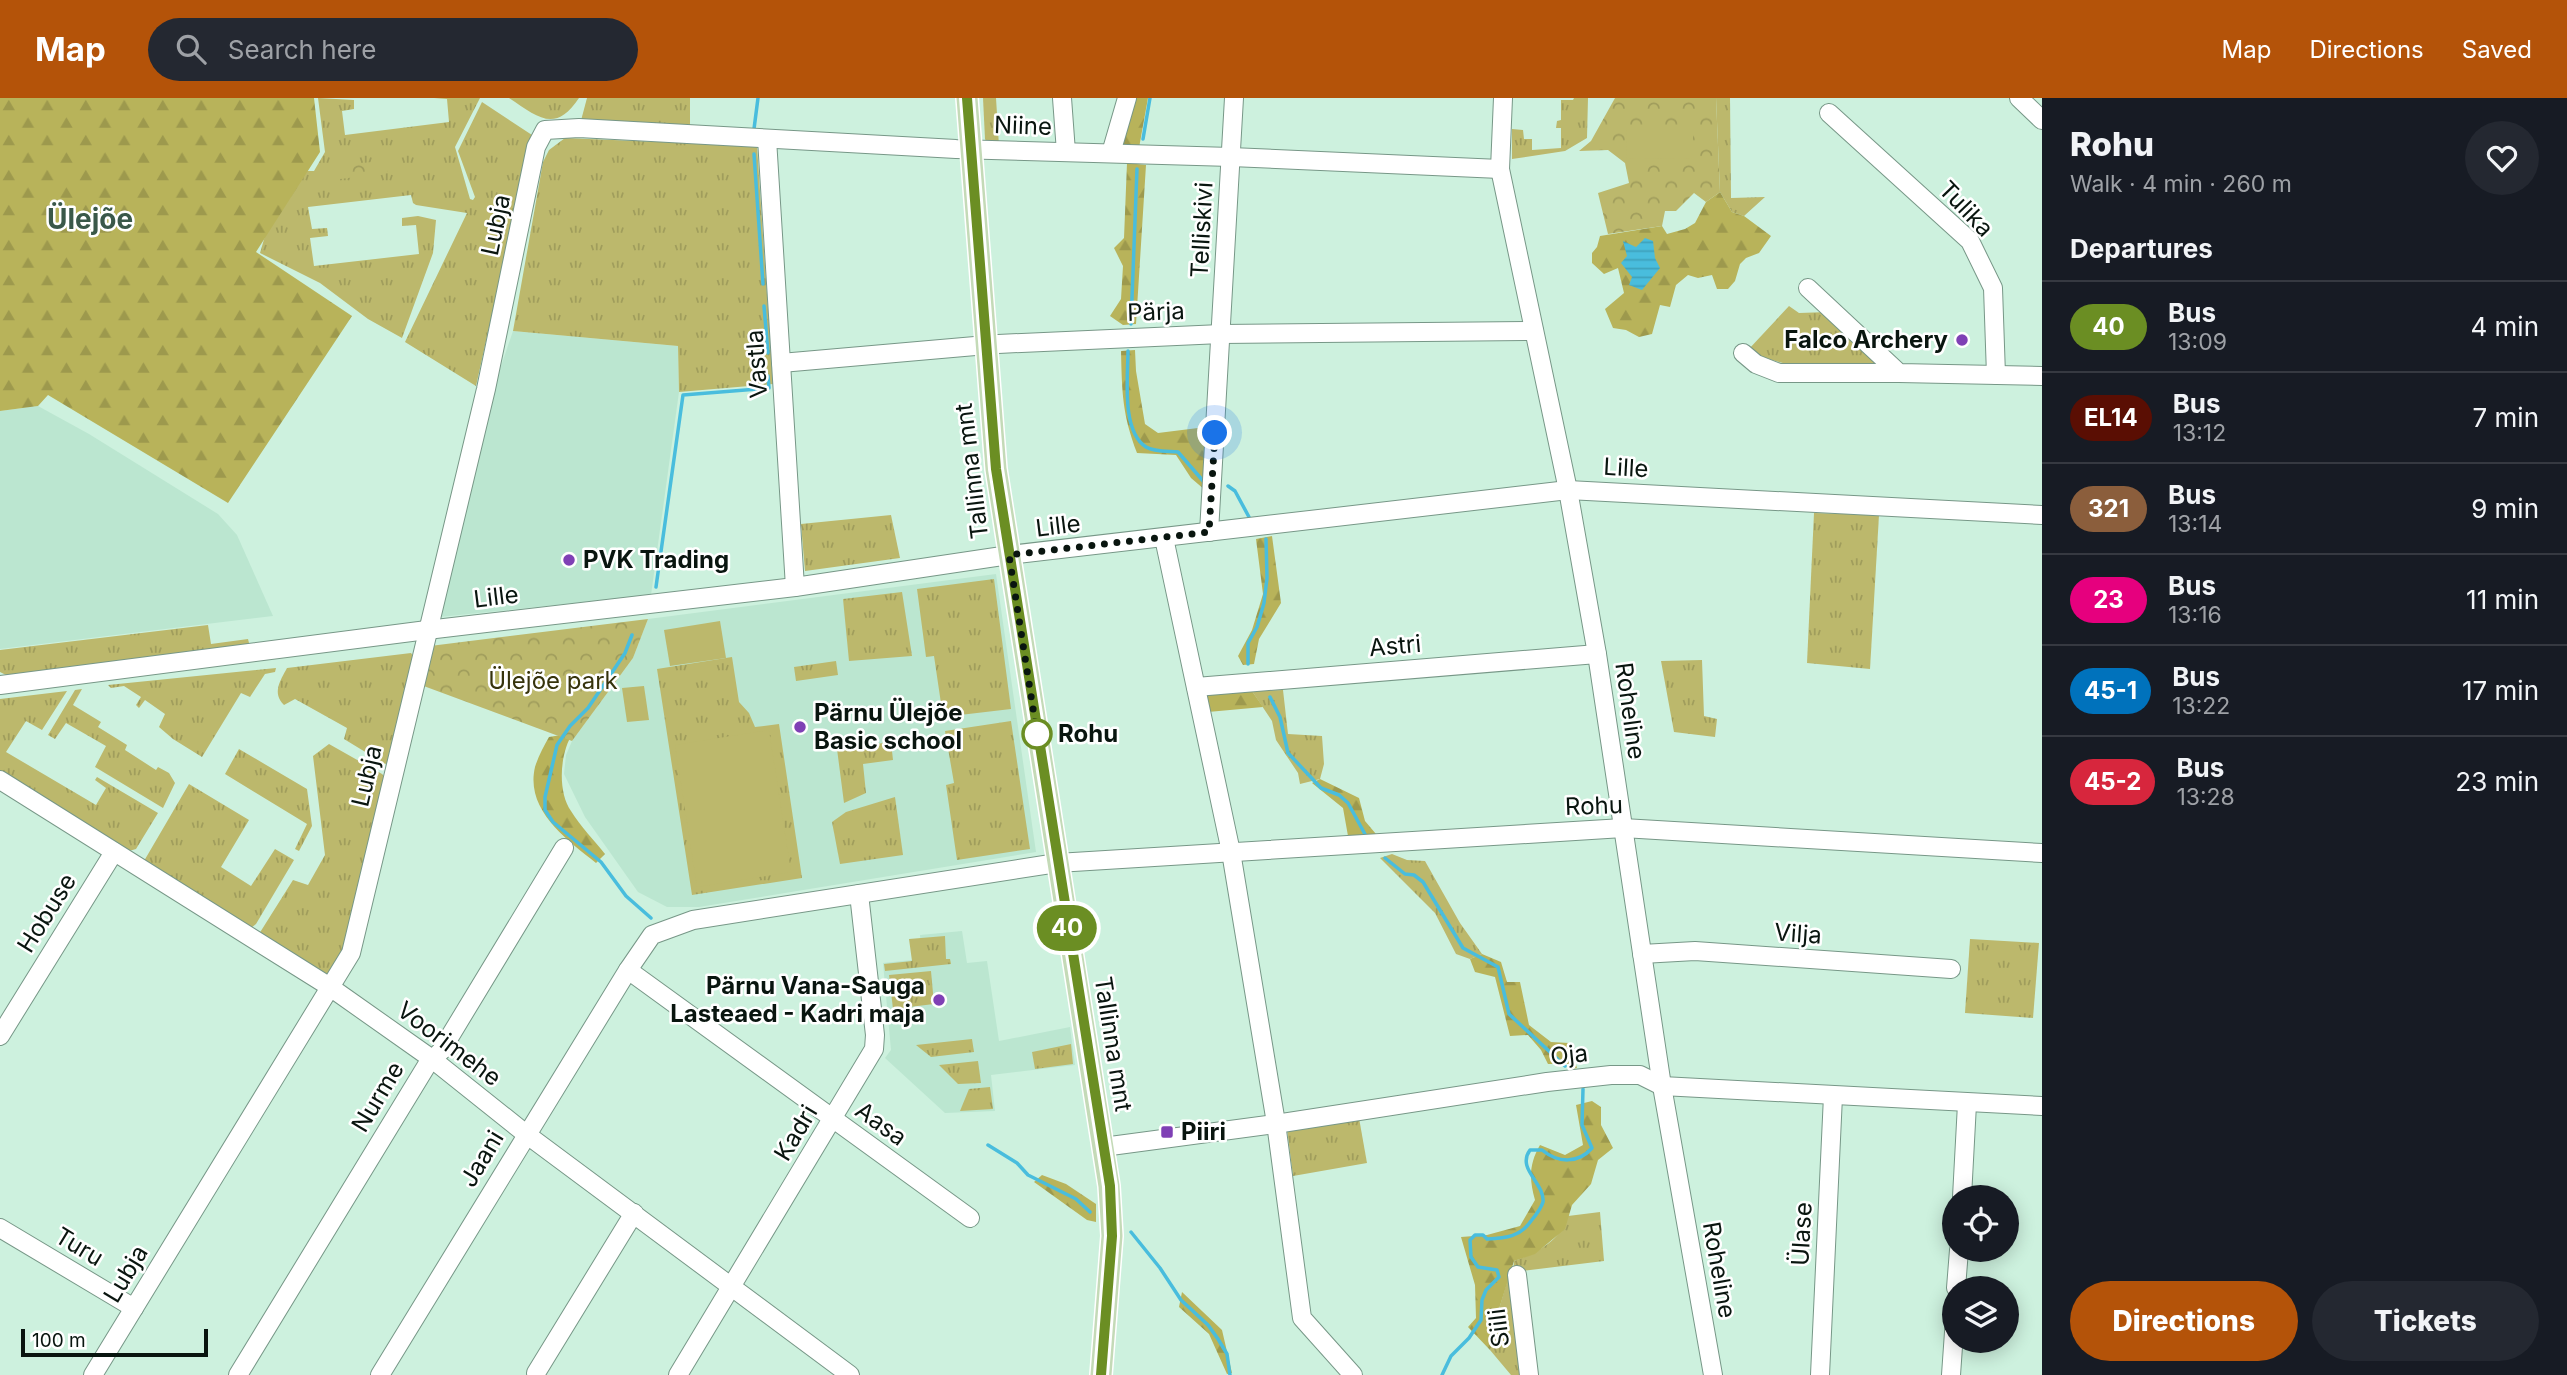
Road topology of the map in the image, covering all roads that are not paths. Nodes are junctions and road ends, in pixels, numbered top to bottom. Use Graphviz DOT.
graph roads {
  1 [pos="967,98"];
  2 [pos="1062,98"];
  3 [pos="1127,98"];
  4 [pos="1234,98"];
  5 [pos="1503,98"];
  6 [pos="2019,98"];
  7 [pos="1829,113"];
  8 [pos="2042,120"];
  9 [pos="545,130"];
  10 [pos="767,139"];
  11 [pos="970,149"];
  12 [pos="1066,152"];
  13 [pos="1111,153"];
  14 [pos="1231,157"];
  15 [pos="1500,169"];
  16 [pos="1808,288"];
  17 [pos="1534,331"];
  18 [pos="1221,334"];
  19 [pos="985,344"];
  20 [pos="1743,353"];
  21 [pos="781,363"];
  22 [pos="1899,373"];
  23 [pos="1996,375"];
  24 [pos="2042,376"];
  25 [pos="1568,490"];
  26 [pos="2042,515"];
  27 [pos="1209,532"];
  28 [pos="1164,538"];
  29 [pos="1009,555"];
  30 [pos="795,587"];
  31 [pos="427,630"];
  32 [pos="1597,654"];
  33 [pos="0,685"];
  34 [pos="1196,687"];
  35 [pos="1,784"];
  36 [pos="1623,828"];
  37 [pos="564,848"];
  38 [pos="114,852"];
  39 [pos="1231,852"];
  40 [pos="2042,853"];
  41 [pos="1057,863"];
  42 [pos="859,894"];
  43 [pos="1642,954"];
  44 [pos="1951,969"];
  45 [pos="628,970"];
  46 [pos="330,987"];
  47 [pos="0,1036"];
  48 [pos="432,1059"];
  49 [pos="1662,1086"];
  50 [pos="1833,1096"];
  51 [pos="1967,1104"];
  52 [pos="2042,1106"];
  53 [pos="832,1120"];
  54 [pos="1276,1124"];
  55 [pos="526,1134"];
  56 [pos="1103,1147"];
  57 [pos="1963,1185"];
  58 [pos="634,1213"];
  59 [pos="970,1218"];
  60 [pos="0,1228"];
  61 [pos="1517,1275"];
  62 [pos="732,1287"];
  63 [pos="134,1308"];
  64 [pos="1953,1353"];
  65 [pos="839,1372"];
  66 [pos="536,1373"];
  67 [pos="93,1375"];
  68 [pos="238,1375"];
  69 [pos="380,1375"];
  70 [pos="678,1375"];
  71 [pos="1101,1375"];
  72 [pos="1353,1375"];
  73 [pos="1529,1375"];
  74 [pos="1713,1375"];
  75 [pos="1820,1375"];
  76 [pos="1951,1375"];
  1 -- 11 [label="main road, Tallinna mnt"];
  2 -- 12 [label="street"];
  3 -- 13 [label="street"];
  4 -- 14 [label="street, Telliskivi"];
  5 -- 15 [label="street, Roheline"];
  6 -- 8 [label="street"];
  7 -- 23 [label="street, Tulika"];
  9 -- 10 [label="street, Niine"];
  9 -- 31 [label="street, Lubja"];
  10 -- 11 [label="street, Niine"];
  10 -- 21 [label="street, Vastla"];
  11 -- 12 [label="street, Niine"];
  11 -- 19 [label="main road, Tallinna mnt"];
  12 -- 13 [label="street, Niine"];
  13 -- 14 [label="street, Niine"];
  14 -- 15 [label="street, Niine"];
  14 -- 18 [label="street, Telliskivi"];
  15 -- 17 [label="street, Roheline"];
  16 -- 22 [label="street"];
  17 -- 18 [label="street, Pärja"];
  17 -- 25 [label="street, Roheline"];
  18 -- 19 [label="street, Pärja"];
  18 -- 27 [label="street, Telliskivi"];
  19 -- 21 [label="street, Pärja"];
  19 -- 29 [label="main road, Tallinna mnt"];
  20 -- 22 [label="street"];
  21 -- 30 [label="street, Vastla"];
  22 -- 23 [label="street"];
  23 -- 24 [label="street"];
  25 -- 26 [label="street, Lille"];
  25 -- 27 [label="street, Lille"];
  25 -- 32 [label="street, Roheline"];
  27 -- 28 [label="street, Lille"];
  28 -- 29 [label="street, Lille"];
  28 -- 34 [label="street"];
  29 -- 30 [label="street, Lille"];
  29 -- 41 [label="main road, Tallinna mnt"];
  30 -- 31 [label="street, Lille"];
  31 -- 33 [label="street, Lille"];
  31 -- 46 [label="street, Lubja"];
  32 -- 34 [label="street, Astri"];
  32 -- 36 [label="street, Roheline"];
  34 -- 39 [label="street"];
  35 -- 38 [label="street, Voorimehe"];
  36 -- 39 [label="street, Rohu"];
  36 -- 40 [label="street, Rohu"];
  36 -- 43 [label="street, Roheline"];
  37 -- 48 [label="street, Nurme"];
  38 -- 46 [label="street, Voorimehe"];
  38 -- 47 [label="street, Hobuse"];
  39 -- 41 [label="street, Rohu"];
  39 -- 54 [label="street"];
  41 -- 42 [label="street, Rohu"];
  41 -- 56 [label="main road, Tallinna mnt"];
  42 -- 45 [label="street, Rohu"];
  42 -- 53 [label="street, Kadri"];
  43 -- 44 [label="street, Vilja"];
  43 -- 49 [label="street, Roheline"];
  45 -- 53 [label="street, Aasa"];
  45 -- 55 [label="street, Jaani"];
  46 -- 48 [label="street, Voorimehe"];
  46 -- 63 [label="street, Lubja"];
  48 -- 55 [label="street, Voorimehe"];
  48 -- 68 [label="street, Nurme"];
  49 -- 50 [label="street, Oja"];
  49 -- 54 [label="street, Oja"];
  49 -- 74 [label="street, Roheline"];
  50 -- 51 [label="street, Oja"];
  50 -- 75 [label="street, Ülase"];
  51 -- 52 [label="street, Oja"];
  51 -- 57 [label="street"];
  53 -- 59 [label="street, Aasa"];
  53 -- 62 [label="street, Kadri"];
  54 -- 56 [label="street, Oja"];
  54 -- 72 [label="street"];
  55 -- 58 [label="street, Voorimehe"];
  55 -- 69 [label="street, Jaani"];
  56 -- 71 [label="main road, Tallinna mnt"];
  58 -- 62 [label="street, Voorimehe"];
  58 -- 66 [label="street"];
  60 -- 63 [label="street, Turu"];
  61 -- 73 [label="street, Siili"];
  62 -- 65 [label="street, Voorimehe"];
  62 -- 70 [label="street, Kadri"];
  63 -- 67 [label="street, Lubja"];
  64 -- 76 [label="street"];
}
